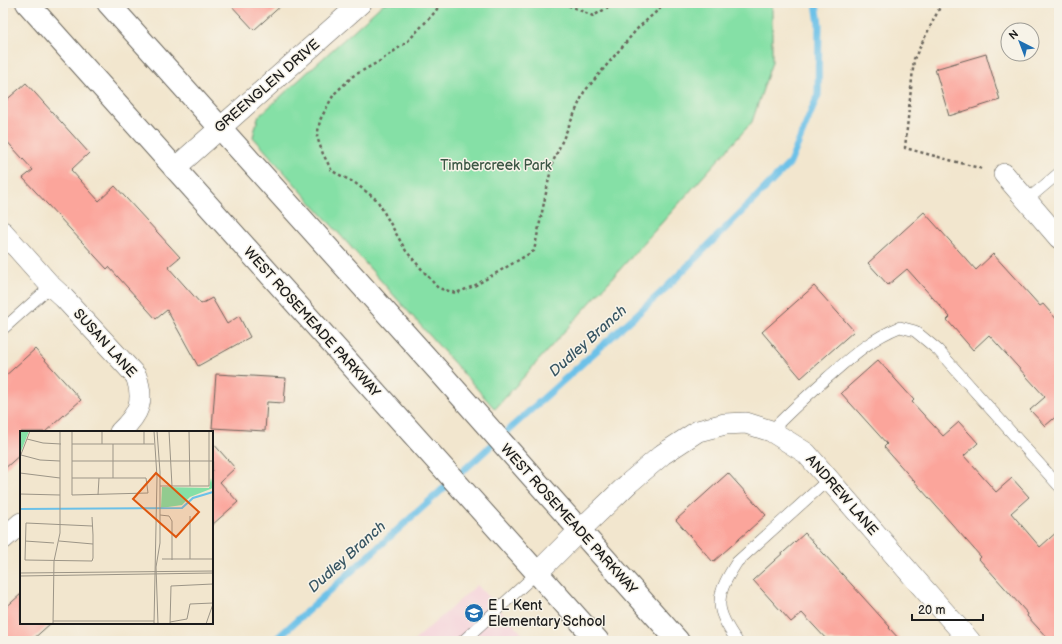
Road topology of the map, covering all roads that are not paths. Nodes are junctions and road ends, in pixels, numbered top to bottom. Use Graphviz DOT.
graph roads {
  1 [pos="27,3"];
  2 [pos="108,3"];
  3 [pos="361,3"];
  4 [pos="219,128"];
  5 [pos="174,169"];
  6 [pos="1059,173"];
  7 [pos="1004,174"];
  8 [pos="1027,200"];
  9 [pos="3,232"];
  10 [pos="1059,238"];
  11 [pos="57,292"];
  12 [pos="3,329"];
  13 [pos="121,431"];
  14 [pos="771,431"];
  15 [pos="829,479"];
  16 [pos="1059,486"];
  17 [pos="20,524"];
  18 [pos="578,530"];
  19 [pos="3,539"];
  20 [pos="537,573"];
  21 [pos="463,641"];
  22 [pos="598,641"];
  23 [pos="678,641"];
  24 [pos="737,641"];
  25 [pos="970,641"];
  1 -- 5 [label="main road, WEST ROSEMEADE PARKWAY"];
  2 -- 4 [label="main road, WEST ROSEMEADE PARKWAY"];
  3 -- 4 [label="street, GREENGLEN DRIVE"];
  4 -- 5 [label="street, GREENGLEN DRIVE"];
  4 -- 18 [label="main road, WEST ROSEMEADE PARKWAY"];
  5 -- 20 [label="main road, WEST ROSEMEADE PARKWAY"];
  6 -- 8 [label="lane"];
  7 -- 8 [label="street"];
  8 -- 10 [label="street"];
  9 -- 11 [label="street, SUSAN LANE"];
  11 -- 12 [label="lane"];
  11 -- 13 [label="street, SUSAN LANE"];
  14 -- 15 [label="street, ANDREW LANE"];
  14 -- 16 [label="lane"];
  14 -- 18 [label="street, ANDREW LANE"];
  15 -- 24 [label="lane"];
  15 -- 25 [label="street, ANDREW LANE"];
  17 -- 19 [label="street"];
  18 -- 20 [label="street, ANDREW LANE"];
  18 -- 23 [label="main road, WEST ROSEMEADE PARKWAY"];
  20 -- 21 [label="lane"];
  20 -- 22 [label="main road, WEST ROSEMEADE PARKWAY"];
}
